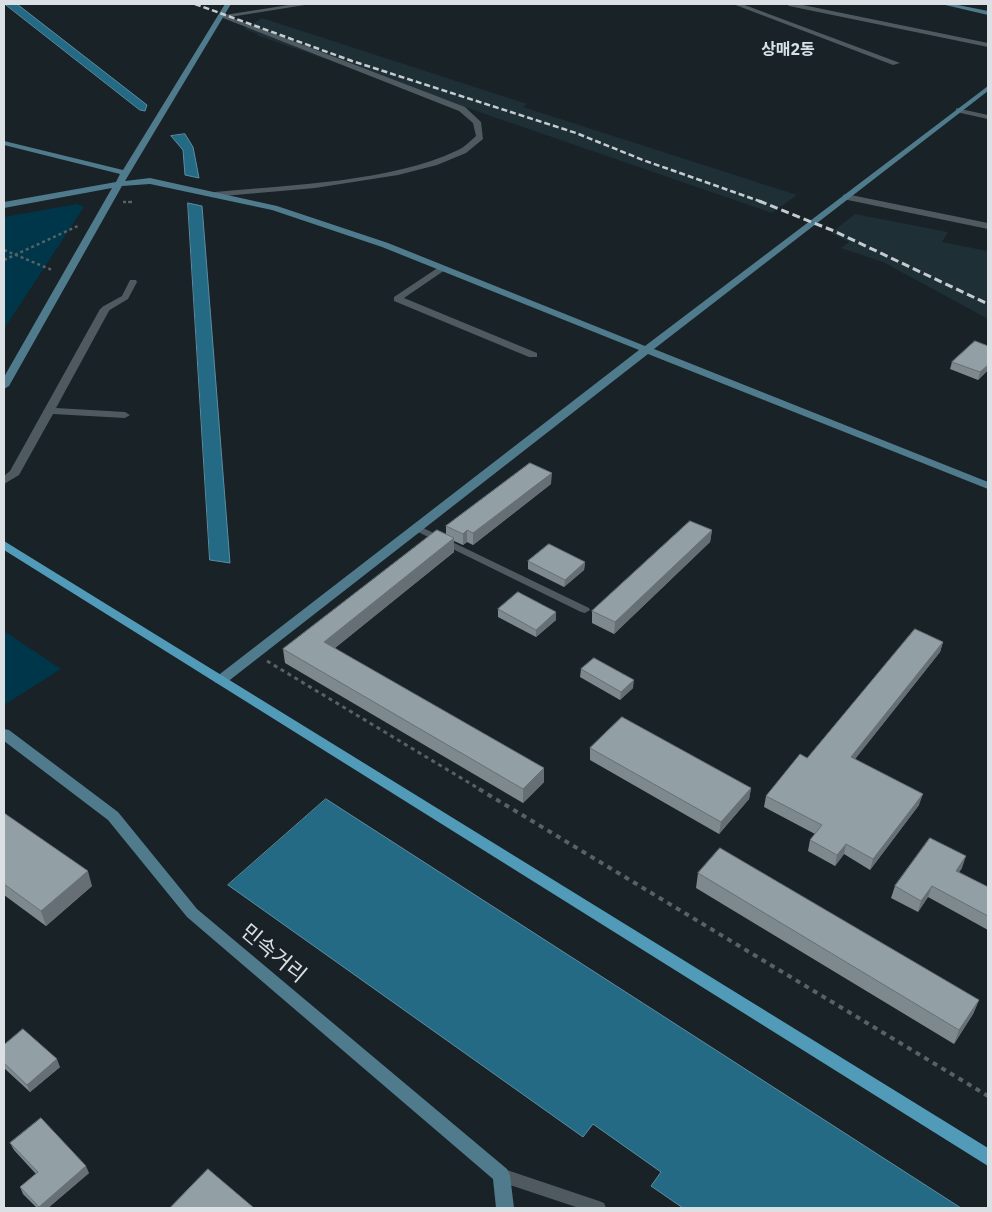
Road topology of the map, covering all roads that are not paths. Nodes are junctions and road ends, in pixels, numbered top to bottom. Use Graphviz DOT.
graph roads {
  1 [pos="228,4"];
  2 [pos="308,4"];
  3 [pos="736,4"];
  4 [pos="788,4"];
  5 [pos="944,4"];
  6 [pos="954,5"];
  7 [pos="988,13"];
  8 [pos="221,16"];
  9 [pos="988,45"];
  10 [pos="896,63"];
  11 [pos="988,88"];
  12 [pos="959,110"];
  13 [pos="988,118"];
  14 [pos="4,142"];
  15 [pos="125,173"];
  16 [pos="119,184"];
  17 [pos="215,194"];
  18 [pos="846,197"];
  19 [pos="4,205"];
  20 [pos="988,226"];
  21 [pos="442,268"];
  22 [pos="133,282"];
  23 [pos="105,309"];
  24 [pos="646,350"];
  25 [pos="533,355"];
  26 [pos="4,386"];
  27 [pos="49,411"];
  28 [pos="124,415"];
  29 [pos="4,481"];
  30 [pos="988,486"];
  31 [pos="417,528"];
  32 [pos="4,545"];
  33 [pos="585,610"];
  34 [pos="221,680"];
  35 [pos="4,734"];
  36 [pos="988,1158"];
  37 [pos="501,1175"];
  38 [pos="505,1208"];
  39 [pos="599,1208"];
  1 -- 8 [label="street"];
  2 -- 8 [label="street"];
  3 -- 10 [label="street"];
  4 -- 9 [label="street"];
  5 -- 6 [label="street"];
  6 -- 7 [label="street"];
  8 -- 15 [label="street"];
  8 -- 17 [label="street"];
  11 -- 12 [label="street"];
  12 -- 13 [label="street"];
  12 -- 18 [label="street"];
  14 -- 15 [label="street"];
  15 -- 16 [label="street"];
  16 -- 17 [label="street"];
  16 -- 19 [label="street"];
  16 -- 26 [label="street"];
  17 -- 21 [label="street"];
  18 -- 20 [label="street"];
  18 -- 24 [label="street"];
  21 -- 24 [label="street"];
  21 -- 25 [label="street"];
  22 -- 23 [label="lane"];
  23 -- 27 [label="street"];
  24 -- 30 [label="street"];
  24 -- 31 [label="street"];
  27 -- 28 [label="street"];
  27 -- 29 [label="street"];
  31 -- 33 [label="lane"];
  31 -- 34 [label="street"];
  32 -- 34 [label="main road"];
  34 -- 36 [label="main road"];
  35 -- 37 [label="street, 민속거리"];
  37 -- 38 [label="street"];
  37 -- 39 [label="lane"];
}
